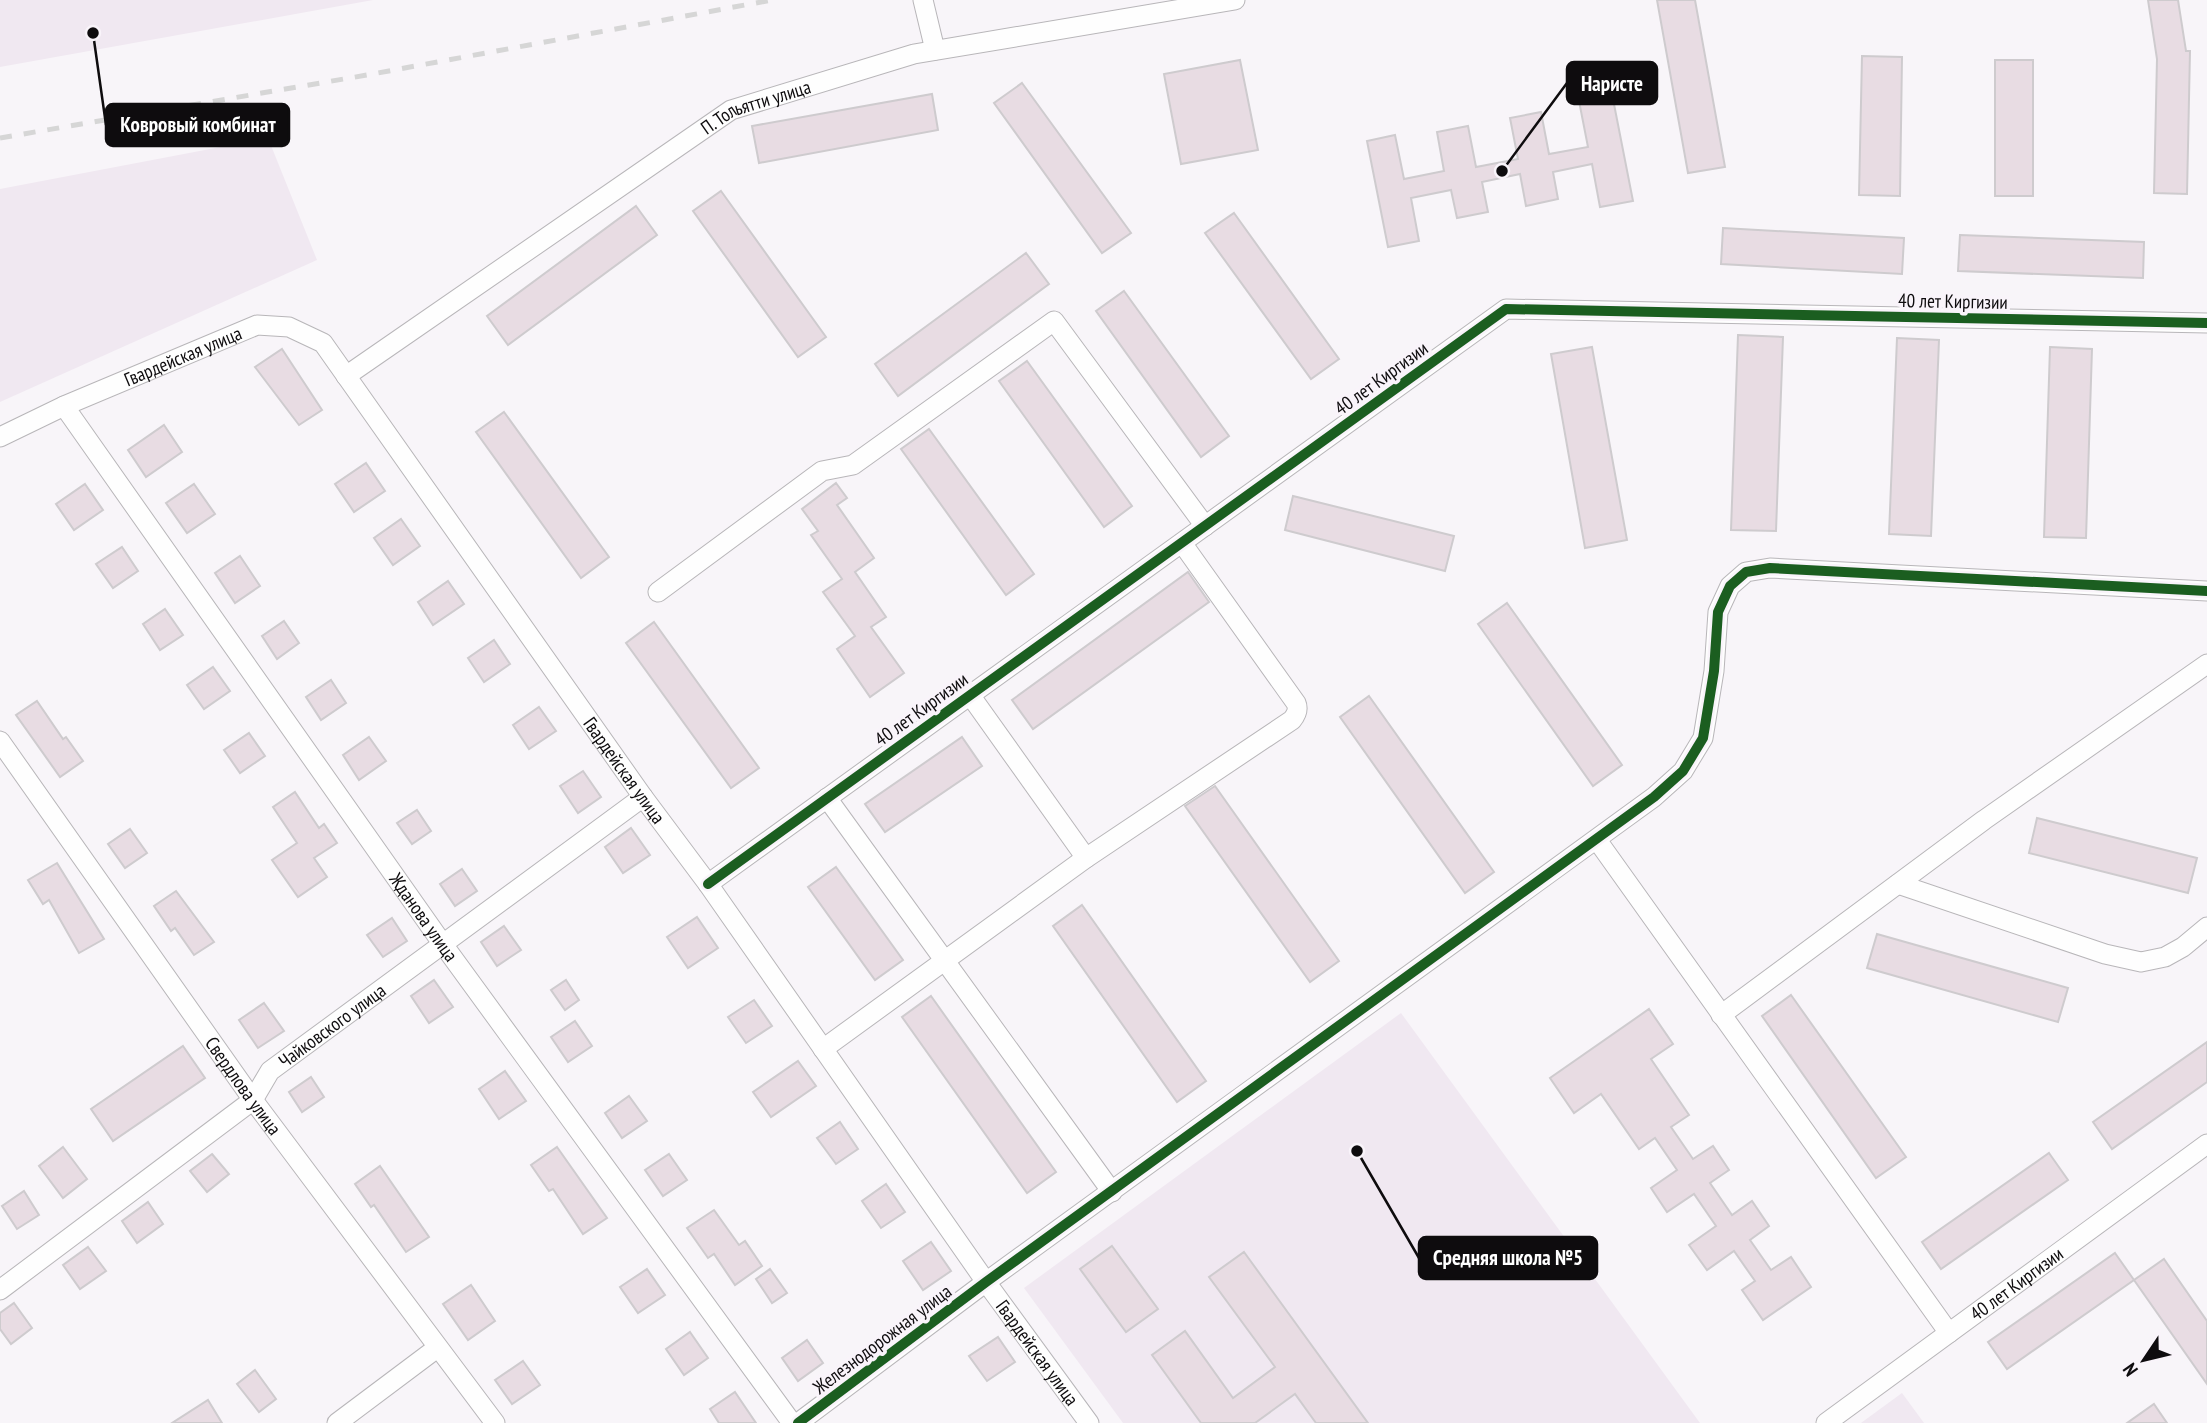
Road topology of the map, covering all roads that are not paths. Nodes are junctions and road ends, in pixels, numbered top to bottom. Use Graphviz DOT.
graph roads {
  1 [pos="923,0"];
  2 [pos="1235,0"];
  3 [pos="935,50"];
  4 [pos="2207,323"];
  5 [pos="346,376"];
  6 [pos="64,406"];
  7 [pos="0,437"];
  8 [pos="1205,526"];
  9 [pos="1182,542"];
  10 [pos="2207,591"];
  11 [pos="658,592"];
  12 [pos="2207,664"];
  13 [pos="970,695"];
  14 [pos="0,741"];
  15 [pos="643,797"];
  16 [pos="827,798"];
  17 [pos="1597,840"];
  18 [pos="1086,858"];
  19 [pos="708,884"];
  20 [pos="1898,884"];
  21 [pos="2207,927"];
  22 [pos="442,943"];
  23 [pos="946,960"];
  24 [pos="1721,1015"];
  25 [pos="823,1049"];
  26 [pos="253,1100"];
  27 [pos="2207,1144"];
  28 [pos="1112,1192"];
  29 [pos="986,1282"];
  30 [pos="0,1290"];
  31 [pos="1949,1333"];
  32 [pos="437,1348"];
  33 [pos="337,1423"];
  34 [pos="495,1423"];
  35 [pos="792,1423"];
  36 [pos="798,1423"];
  37 [pos="1089,1423"];
  38 [pos="1826,1423"];
  1 -- 3 [label="street"];
  2 -- 3 [label="street, П. Тольятти улица"];
  3 -- 5 [label="street, П. Тольятти улица"];
  4 -- 8 [label="street, 40 лет Киргизии"];
  5 -- 6 [label="street, Гвардейская улица"];
  5 -- 15 [label="street, Гвардейская улица"];
  6 -- 7 [label="street"];
  6 -- 22 [label="street, Жданова улица"];
  8 -- 9 [label="street, 40 лет Киргизии"];
  8 -- 11 [label="street"];
  9 -- 13 [label="street, 40 лет Киргизии"];
  9 -- 18 [label="street"];
  10 -- 17 [label="street, Железнодорожная улица"];
  12 -- 20 [label="street"];
  13 -- 16 [label="street, 40 лет Киргизии"];
  13 -- 18 [label="street"];
  14 -- 26 [label="street, Свердлова улица"];
  15 -- 19 [label="street, Гвардейская улица"];
  15 -- 22 [label="street, Чайковского улица"];
  16 -- 19 [label="street, 40 лет Киргизии"];
  16 -- 23 [label="street"];
  17 -- 24 [label="street"];
  17 -- 28 [label="street, Железнодорожная улица"];
  18 -- 23 [label="street"];
  19 -- 25 [label="street, Гвардейская улица"];
  20 -- 21 [label="street"];
  20 -- 24 [label="street"];
  22 -- 26 [label="street, Чайковского улица"];
  22 -- 35 [label="street, Жданова улица"];
  23 -- 25 [label="street"];
  23 -- 28 [label="street"];
  24 -- 31 [label="street"];
  25 -- 29 [label="street, Гвардейская улица"];
  26 -- 30 [label="street, Чайковского улица"];
  26 -- 32 [label="street, Свердлова улица"];
  27 -- 31 [label="street, 40 лет Киргизии"];
  28 -- 29 [label="street, Железнодорожная улица"];
  29 -- 36 [label="street, Железнодорожная улица"];
  29 -- 37 [label="street, Гвардейская улица"];
  31 -- 38 [label="street, 40 лет Киргизии"];
  32 -- 33 [label="street"];
  32 -- 34 [label="street, Свердлова улица"];
}
